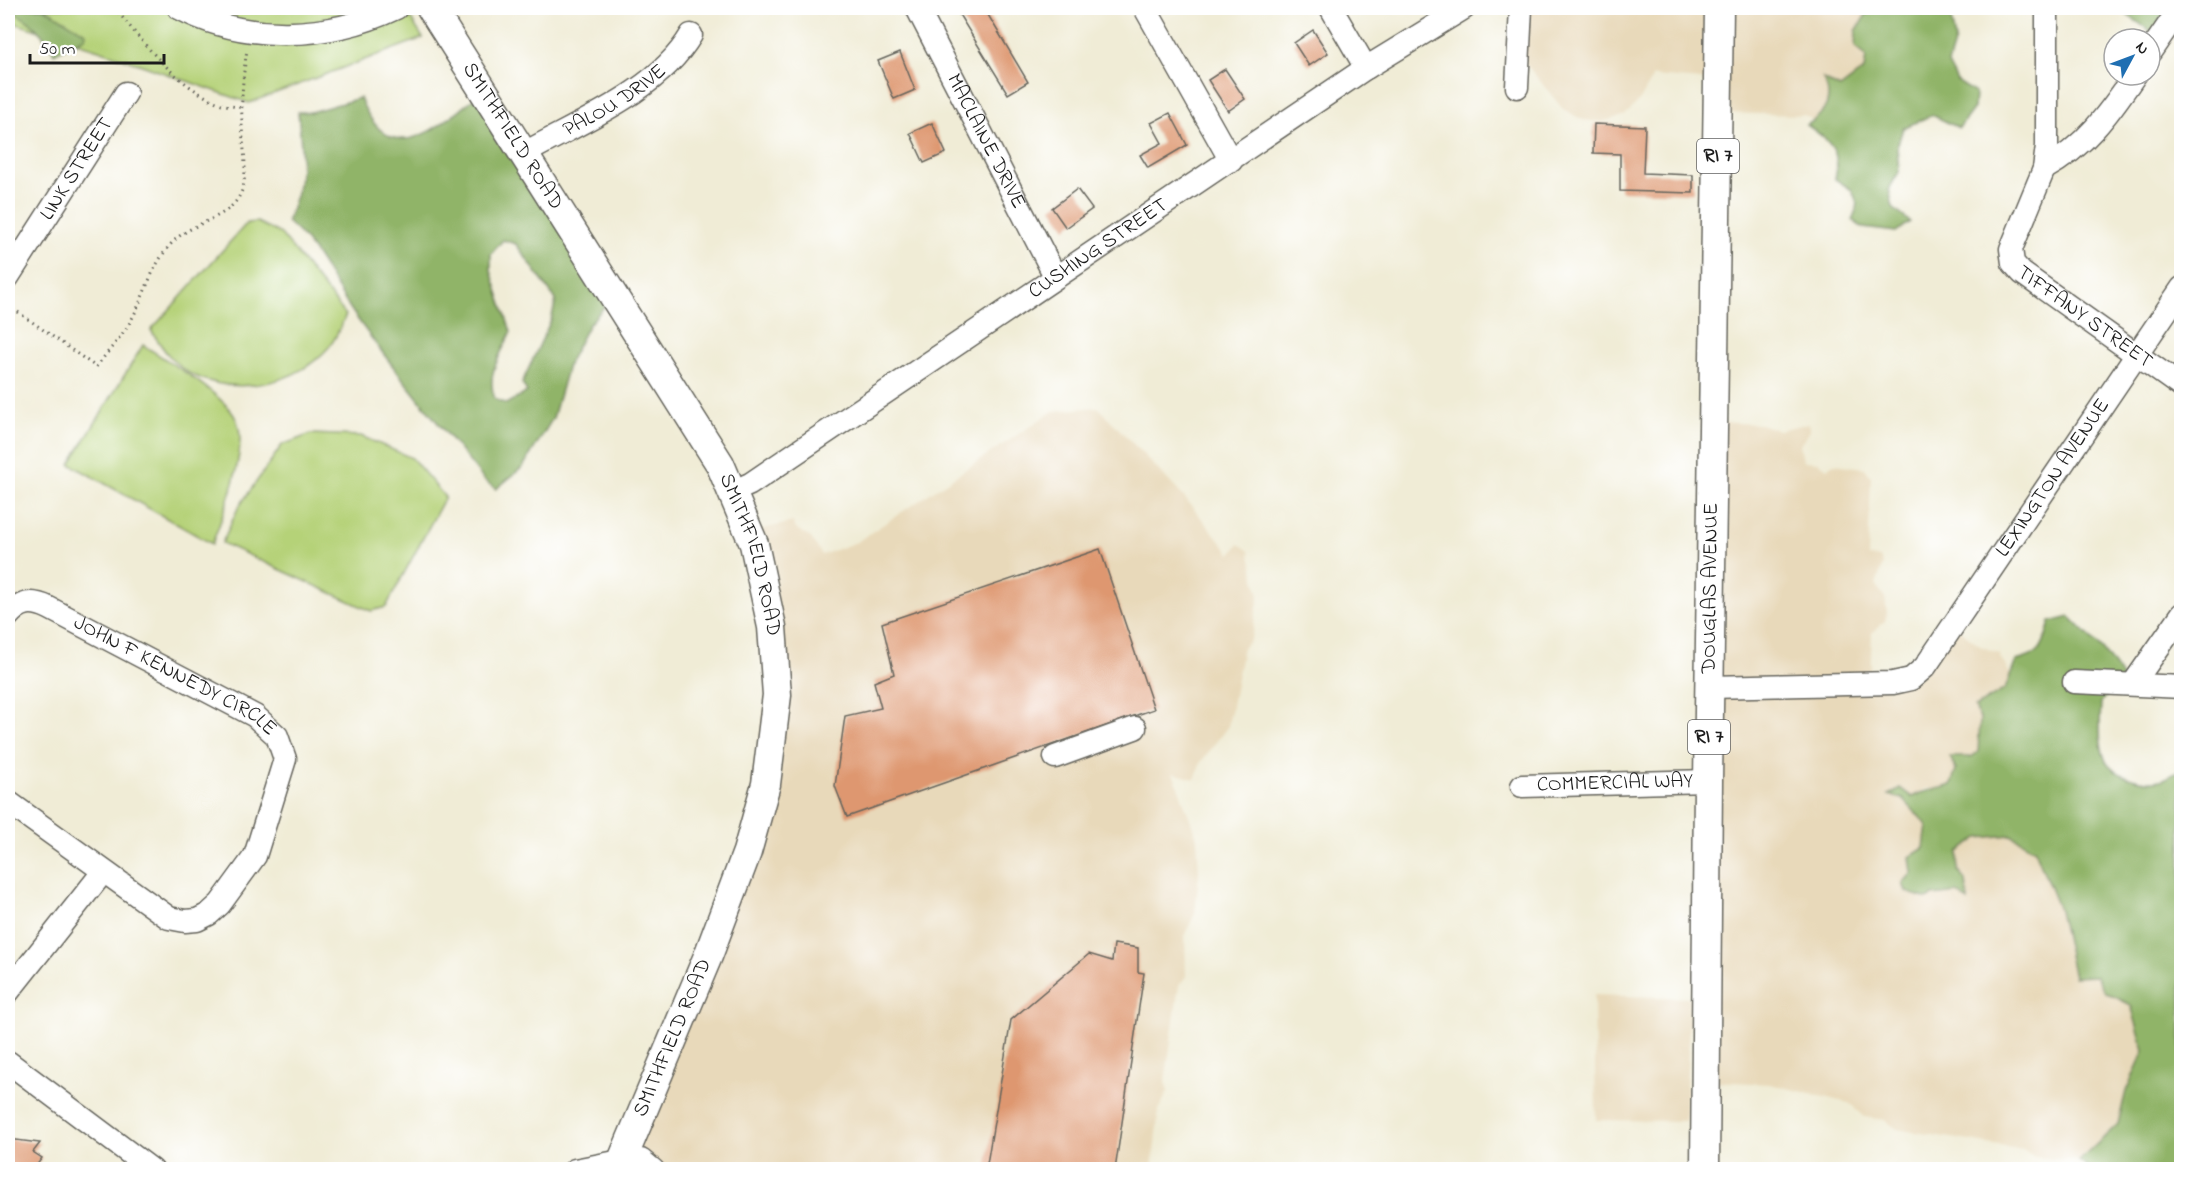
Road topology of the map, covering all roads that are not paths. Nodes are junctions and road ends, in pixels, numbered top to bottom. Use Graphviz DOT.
graph roads {
  1 [pos="178,8"];
  2 [pos="396,8"];
  3 [pos="431,8"];
  4 [pos="917,8"];
  5 [pos="1145,8"];
  6 [pos="1331,8"];
  7 [pos="1464,8"];
  8 [pos="1521,8"];
  9 [pos="1719,8"];
  10 [pos="2047,8"];
  11 [pos="2176,14"];
  12 [pos="2162,34"];
  13 [pos="691,35"];
  14 [pos="1366,68"];
  15 [pos="1517,87"];
  16 [pos="2125,87"];
  17 [pos="126,93"];
  18 [pos="525,153"];
  19 [pos="1231,161"];
  20 [pos="2044,169"];
  21 [pos="1055,276"];
  22 [pos="8,278"];
  23 [pos="2181,288"];
  24 [pos="2138,354"];
  25 [pos="2181,387"];
  26 [pos="732,492"];
  27 [pos="2181,614"];
  28 [pos="8,616"];
  29 [pos="2074,682"];
  30 [pos="2133,684"];
  31 [pos="1710,687"];
  32 [pos="2181,687"];
  33 [pos="1135,728"];
  34 [pos="1055,757"];
  35 [pos="1708,781"];
  36 [pos="1522,786"];
  37 [pos="8,801"];
  38 [pos="103,872"];
  39 [pos="8,992"];
  40 [pos="8,1062"];
  41 [pos="619,1165"];
  42 [pos="152,1170"];
  43 [pos="575,1170"];
  44 [pos="653,1170"];
  45 [pos="1705,1170"];
  1 -- 2 [label="street"];
  3 -- 18 [label="main road, SMITHFIELD ROAD"];
  4 -- 21 [label="street, MACLAINE DRIVE"];
  5 -- 19 [label="street"];
  6 -- 14 [label="street"];
  7 -- 14 [label="street, CUSHING STREET"];
  8 -- 15 [label="street"];
  9 -- 31 [label="main road, DOUGLAS AVENUE / RI 7"];
  10 -- 20 [label="street, TIFFANY STREET"];
  11 -- 12 [label="street"];
  13 -- 18 [label="street, PALOU DRIVE"];
  14 -- 19 [label="street, CUSHING STREET"];
  16 -- 20 [label="street"];
  17 -- 22 [label="street, LINK STREET"];
  18 -- 26 [label="main road, SMITHFIELD ROAD"];
  19 -- 21 [label="street, CUSHING STREET"];
  20 -- 24 [label="street, TIFFANY STREET"];
  21 -- 26 [label="street, CUSHING STREET"];
  23 -- 24 [label="street, LEXINGTON AVENUE"];
  24 -- 25 [label="street, TIFFANY STREET"];
  24 -- 31 [label="street, LEXINGTON AVENUE"];
  26 -- 41 [label="main road, SMITHFIELD ROAD"];
  27 -- 30 [label="street"];
  28 -- 38 [label="street, JOHN F KENNEDY CIRCLE"];
  29 -- 30 [label="street"];
  30 -- 32 [label="street"];
  31 -- 35 [label="main road, DOUGLAS AVENUE / RI 7"];
  33 -- 34 [label="street"];
  35 -- 36 [label="street, COMMERCIAL WAY"];
  35 -- 45 [label="main road, DOUGLAS AVENUE / RI 7"];
  37 -- 38 [label="street, JOHN F KENNEDY CIRCLE"];
  38 -- 39 [label="street"];
  40 -- 42 [label="street"];
  41 -- 43 [label="street"];
  41 -- 44 [label="street"];
}
